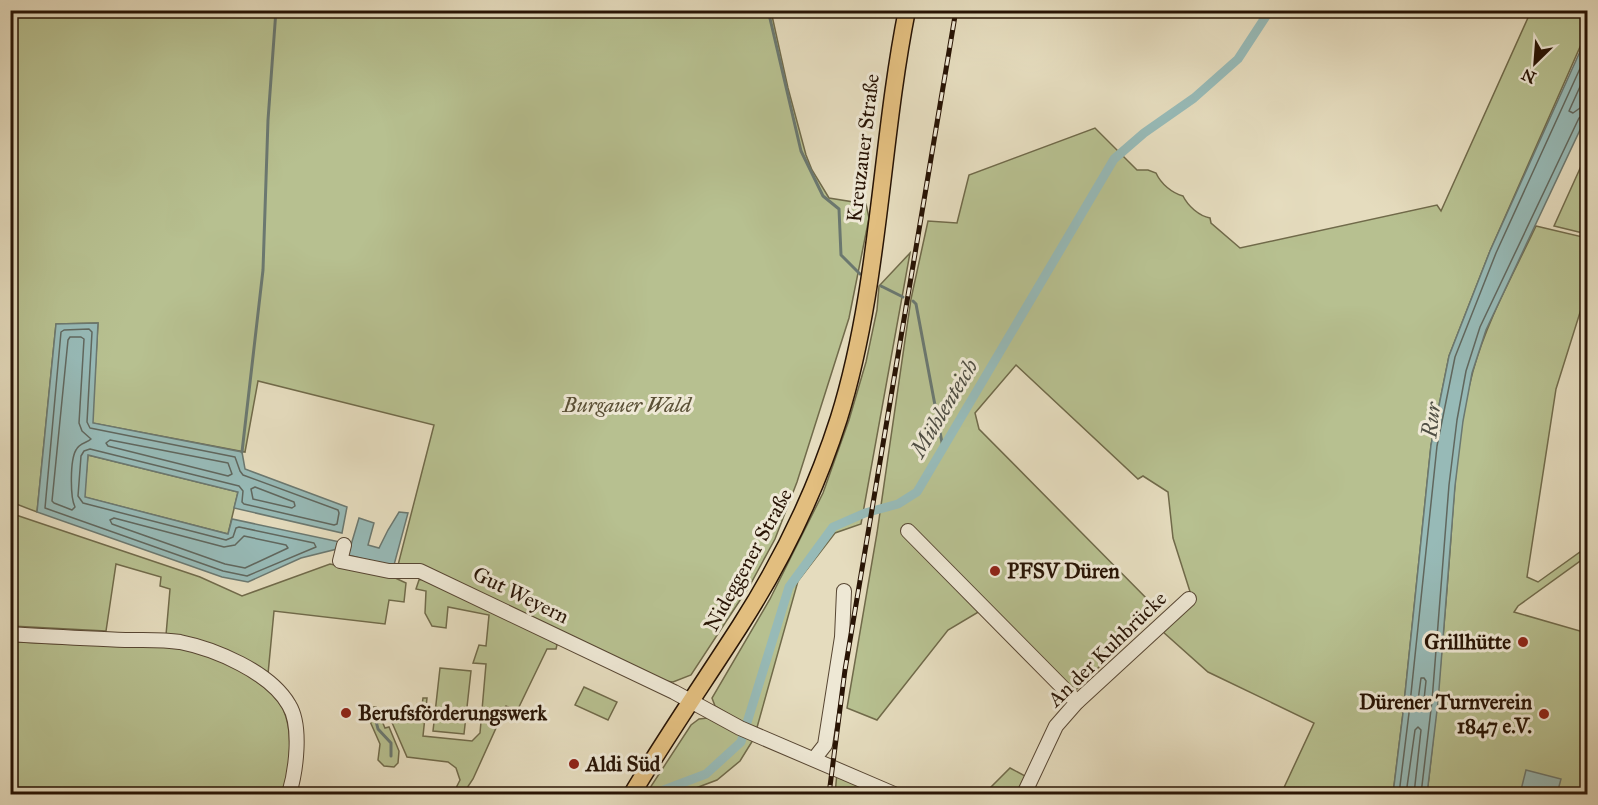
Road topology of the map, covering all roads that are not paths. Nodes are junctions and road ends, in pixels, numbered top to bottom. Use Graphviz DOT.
graph roads {
  1 [pos="907,10"];
  2 [pos="868,292"];
  3 [pos="908,531"];
  4 [pos="344,545"];
  5 [pos="844,591"];
  6 [pos="1189,599"];
  7 [pos="10,634"];
  8 [pos="691,700"];
  9 [pos="1077,702"];
  10 [pos="814,759"];
  11 [pos="289,795"];
  12 [pos="632,795"];
  13 [pos="894,795"];
  14 [pos="1024,795"];
  1 -- 2 [label="main road, Kreuzauer Straße"];
  2 -- 8 [label="main road, Nideggener Straße"];
  3 -- 9 [label="street"];
  4 -- 8 [label="street, Gut Weyern"];
  5 -- 10 [label="street"];
  6 -- 9 [label="street, An der Kuhbrücke"];
  7 -- 11 [label="street"];
  8 -- 10 [label="street"];
  8 -- 12 [label="main road, Nideggener Straße"];
  9 -- 14 [label="street, An der Kuhbrücke"];
  10 -- 13 [label="street"];
}
